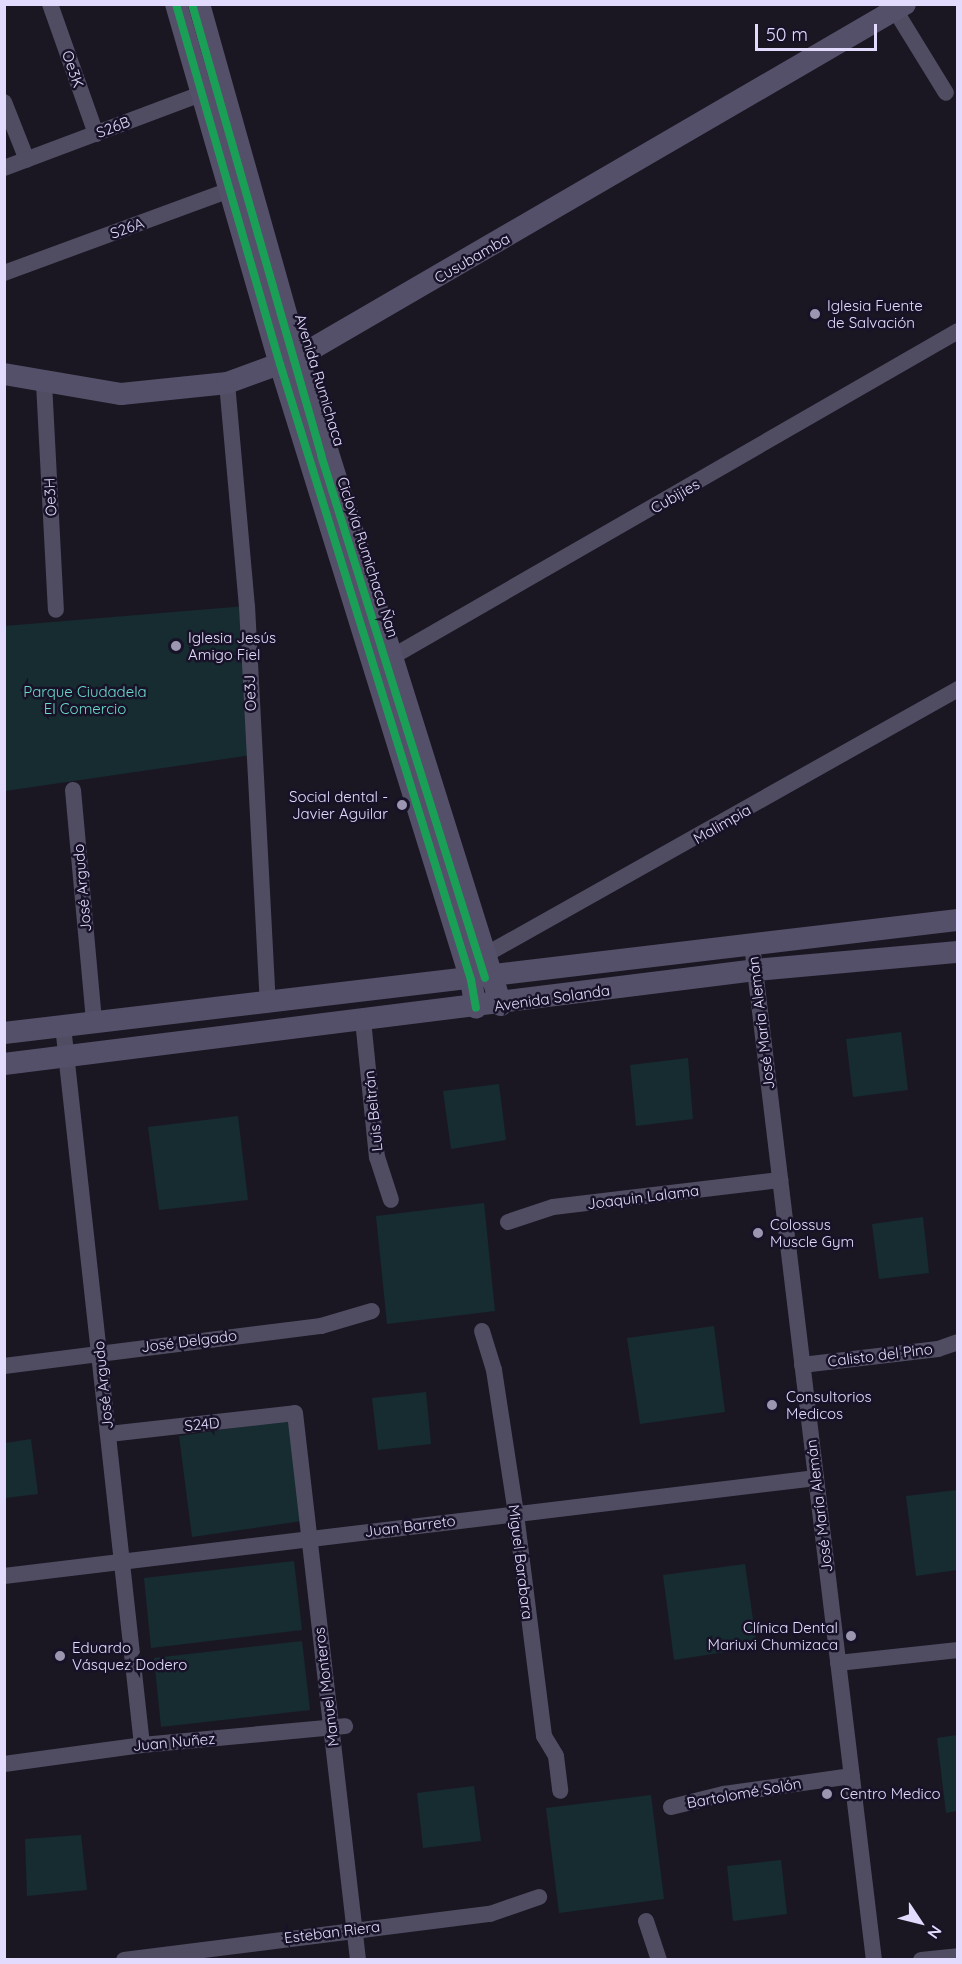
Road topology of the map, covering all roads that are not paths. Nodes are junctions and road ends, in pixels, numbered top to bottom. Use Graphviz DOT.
graph roads {
  1 [pos="50,4"];
  2 [pos="177,4"];
  3 [pos="199,4"];
  4 [pos="900,7"];
  5 [pos="212,90"];
  6 [pos="946,93"];
  7 [pos="4,102"];
  8 [pos="96,134"];
  9 [pos="27,160"];
  10 [pos="4,168"];
  11 [pos="240,186"];
  12 [pos="4,273"];
  13 [pos="957,331"];
  14 [pos="289,360"];
  15 [pos="4,374"];
  16 [pos="227,383"];
  17 [pos="44,384"];
  18 [pos="56,610"];
  19 [pos="390,658"];
  20 [pos="957,689"];
  21 [pos="74,790"];
  22 [pos="957,920"];
  23 [pos="752,945"];
  24 [pos="957,952"];
  25 [pos="485,955"];
  26 [pos="755,970"];
  27 [pos="482,979"];
  28 [pos="268,1004"];
  29 [pos="501,1005"];
  30 [pos="476,1008"];
  31 [pos="363,1020"];
  32 [pos="94,1022"];
  33 [pos="63,1026"];
  34 [pos="4,1033"];
  35 [pos="66,1057"];
  36 [pos="4,1064"];
  37 [pos="780,1180"];
  38 [pos="391,1200"];
  39 [pos="508,1222"];
  40 [pos="372,1311"];
  41 [pos="482,1331"];
  42 [pos="957,1342"];
  43 [pos="99,1352"];
  44 [pos="802,1365"];
  45 [pos="4,1366"];
  46 [pos="295,1413"];
  47 [pos="109,1434"];
  48 [pos="816,1478"];
  49 [pos="516,1514"];
  50 [pos="309,1538"];
  51 [pos="123,1561"];
  52 [pos="4,1576"];
  53 [pos="957,1650"];
  54 [pos="838,1663"];
  55 [pos="338,1727"];
  56 [pos="142,1745"];
  57 [pos="4,1764"];
  58 [pos="852,1776"];
  59 [pos="560,1791"];
  60 [pos="671,1807"];
  61 [pos="539,1897"];
  62 [pos="646,1921"];
  63 [pos="354,1929"];
  64 [pos="957,1956"];
  65 [pos="124,1959"];
  66 [pos="358,1959"];
  67 [pos="659,1959"];
  68 [pos="874,1959"];
  69 [pos="921,1959"];
  1 -- 8 [label="street, Oe3K"];
  2 -- 5 [label="street, Avenida Rumichaca"];
  3 -- 5 [label="street, Avenida Rumichaca"];
  4 -- 6 [label="street"];
  4 -- 14 [label="street, Cusubamba"];
  5 -- 8 [label="street, S26B"];
  5 -- 11 [label="street, Avenida Rumichaca"];
  7 -- 9 [label="street"];
  8 -- 9 [label="street, S26B"];
  9 -- 10 [label="street, S26B"];
  11 -- 12 [label="street, S26A"];
  11 -- 14 [label="street, Avenida Rumichaca"];
  13 -- 19 [label="street, Cubijies"];
  14 -- 16 [label="street, Cusubamba"];
  14 -- 19 [label="street, Avenida Rumichaca"];
  14 -- 27 [label="street, Avenida Rumichaca"];
  15 -- 17 [label="street, Cusubamba"];
  16 -- 17 [label="street, Cusubamba"];
  16 -- 28 [label="street, Oe3J"];
  17 -- 18 [label="street, Oe3H"];
  19 -- 25 [label="street, Avenida Rumichaca"];
  20 -- 25 [label="street, Malimpia"];
  21 -- 32 [label="street, José Argudo"];
  22 -- 23 [label="street, Avenida Solanda"];
  23 -- 26 [label="street, José María Alemán"];
  23 -- 27 [label="street, Avenida Solanda"];
  24 -- 26 [label="street, Avenida Solanda"];
  25 -- 27 [label="street, Avenida Rumichaca"];
  26 -- 29 [label="street, Avenida Solanda"];
  26 -- 37 [label="street, José María Alemán"];
  27 -- 28 [label="street, Avenida Solanda"];
  27 -- 29 [label="street, Avenida Rumichaca"];
  27 -- 30 [label="street, Avenida Rumichaca"];
  28 -- 32 [label="street, Avenida Solanda"];
  29 -- 30 [label="street, Avenida Solanda"];
  30 -- 31 [label="street, Avenida Solanda"];
  31 -- 35 [label="street, Avenida Solanda"];
  31 -- 38 [label="street, Luis Beltrán"];
  32 -- 33 [label="street, Avenida Solanda"];
  33 -- 34 [label="street, Avenida Solanda"];
  33 -- 35 [label="street, José Argudo"];
  35 -- 36 [label="street, Avenida Solanda"];
  35 -- 43 [label="street, José Argudo"];
  37 -- 39 [label="street, Joaquin Lalama"];
  37 -- 44 [label="street, José María Alemán"];
  40 -- 43 [label="street, José Delgado"];
  41 -- 49 [label="street, Miguel Barabara"];
  42 -- 44 [label="street, Calisto del Pino"];
  43 -- 45 [label="street, José Delgado"];
  43 -- 47 [label="street, José Argudo"];
  44 -- 48 [label="street, José María Alemán"];
  46 -- 47 [label="street, S24D"];
  46 -- 50 [label="street, Manuel Monteros"];
  47 -- 51 [label="street, José Argudo"];
  48 -- 49 [label="street, Juan Barreto"];
  48 -- 54 [label="street, José María Alemán"];
  49 -- 50 [label="street, Juan Barreto"];
  49 -- 59 [label="street, Miguel Barabara"];
  50 -- 51 [label="street, Juan Barreto"];
  50 -- 55 [label="street, Manuel Monteros"];
  51 -- 52 [label="street, Juan Barreto"];
  51 -- 56 [label="street, José Argudo"];
  53 -- 54 [label="street"];
  54 -- 58 [label="street, José María Alemán"];
  55 -- 56 [label="street, Juan Nuñez"];
  55 -- 63 [label="street, Manuel Monteros"];
  56 -- 57 [label="street, Juan Nuñez"];
  58 -- 60 [label="street, Bartolomé Solón"];
  58 -- 68 [label="street, José María Alemán"];
  61 -- 63 [label="street, Esteban Riera"];
  62 -- 67 [label="street"];
  63 -- 65 [label="street, Esteban Riera"];
  63 -- 66 [label="street, Manuel Monteros"];
  64 -- 69 [label="street"];
}
